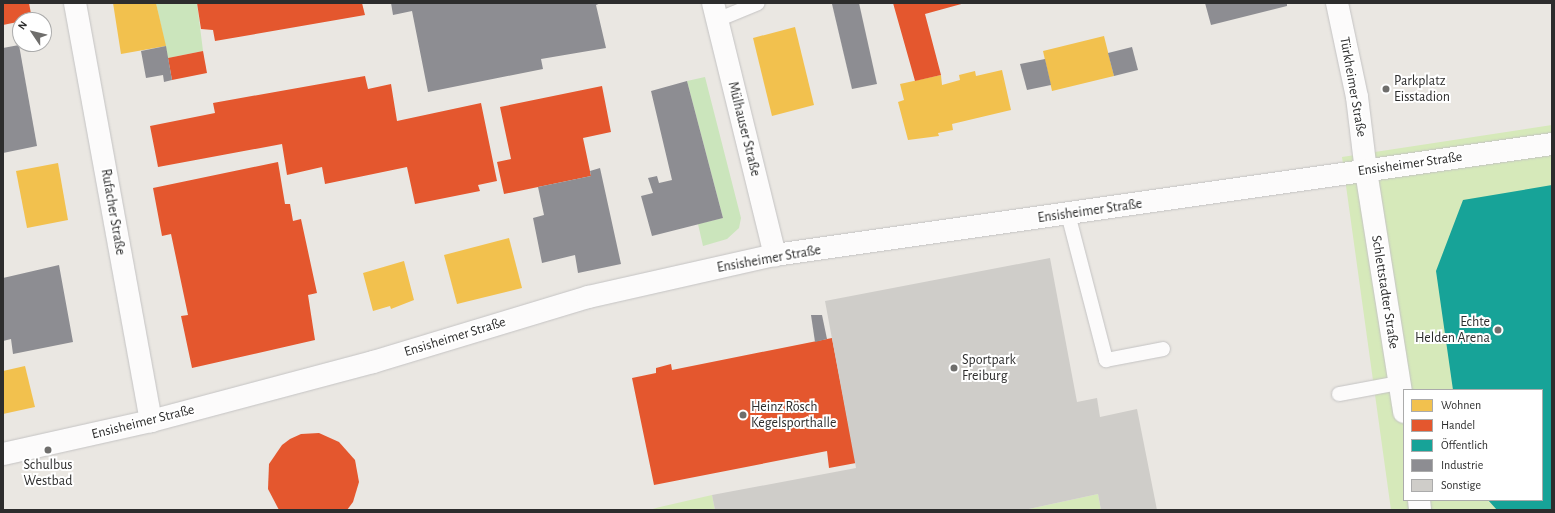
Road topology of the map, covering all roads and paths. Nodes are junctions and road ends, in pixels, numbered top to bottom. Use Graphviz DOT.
graph roads {
  1 [pos="75,3"];
  2 [pos="758,3"];
  3 [pos="1337,3"];
  4 [pos="715,11"];
  5 [pos="1552,144"];
  6 [pos="1366,171"];
  7 [pos="1068,214"];
  8 [pos="775,255"];
  9 [pos="1163,349"];
  10 [pos="1399,383"];
  11 [pos="1339,394"];
  12 [pos="1403,406"];
  13 [pos="151,421"];
  14 [pos="3,454"];
  1 -- 13 [label="street, Rufacher Straße"];
  2 -- 4 [label="lane"];
  3 -- 6 [label="street, Türkheimer Straße"];
  4 -- 8 [label="street, Mülhauser Straße"];
  5 -- 6 [label="street, Ensisheimer Straße"];
  6 -- 7 [label="street, Ensisheimer Straße"];
  6 -- 10 [label="street, Schlettstadter Straße"];
  7 -- 8 [label="street, Ensisheimer Straße"];
  7 -- 9 [label="lane"];
  8 -- 13 [label="street, Ensisheimer Straße"];
  10 -- 11 [label="lane"];
  10 -- 12 [label="street, Schlettstadter Straße"];
  13 -- 14 [label="street, Ensisheimer Straße"];
}
